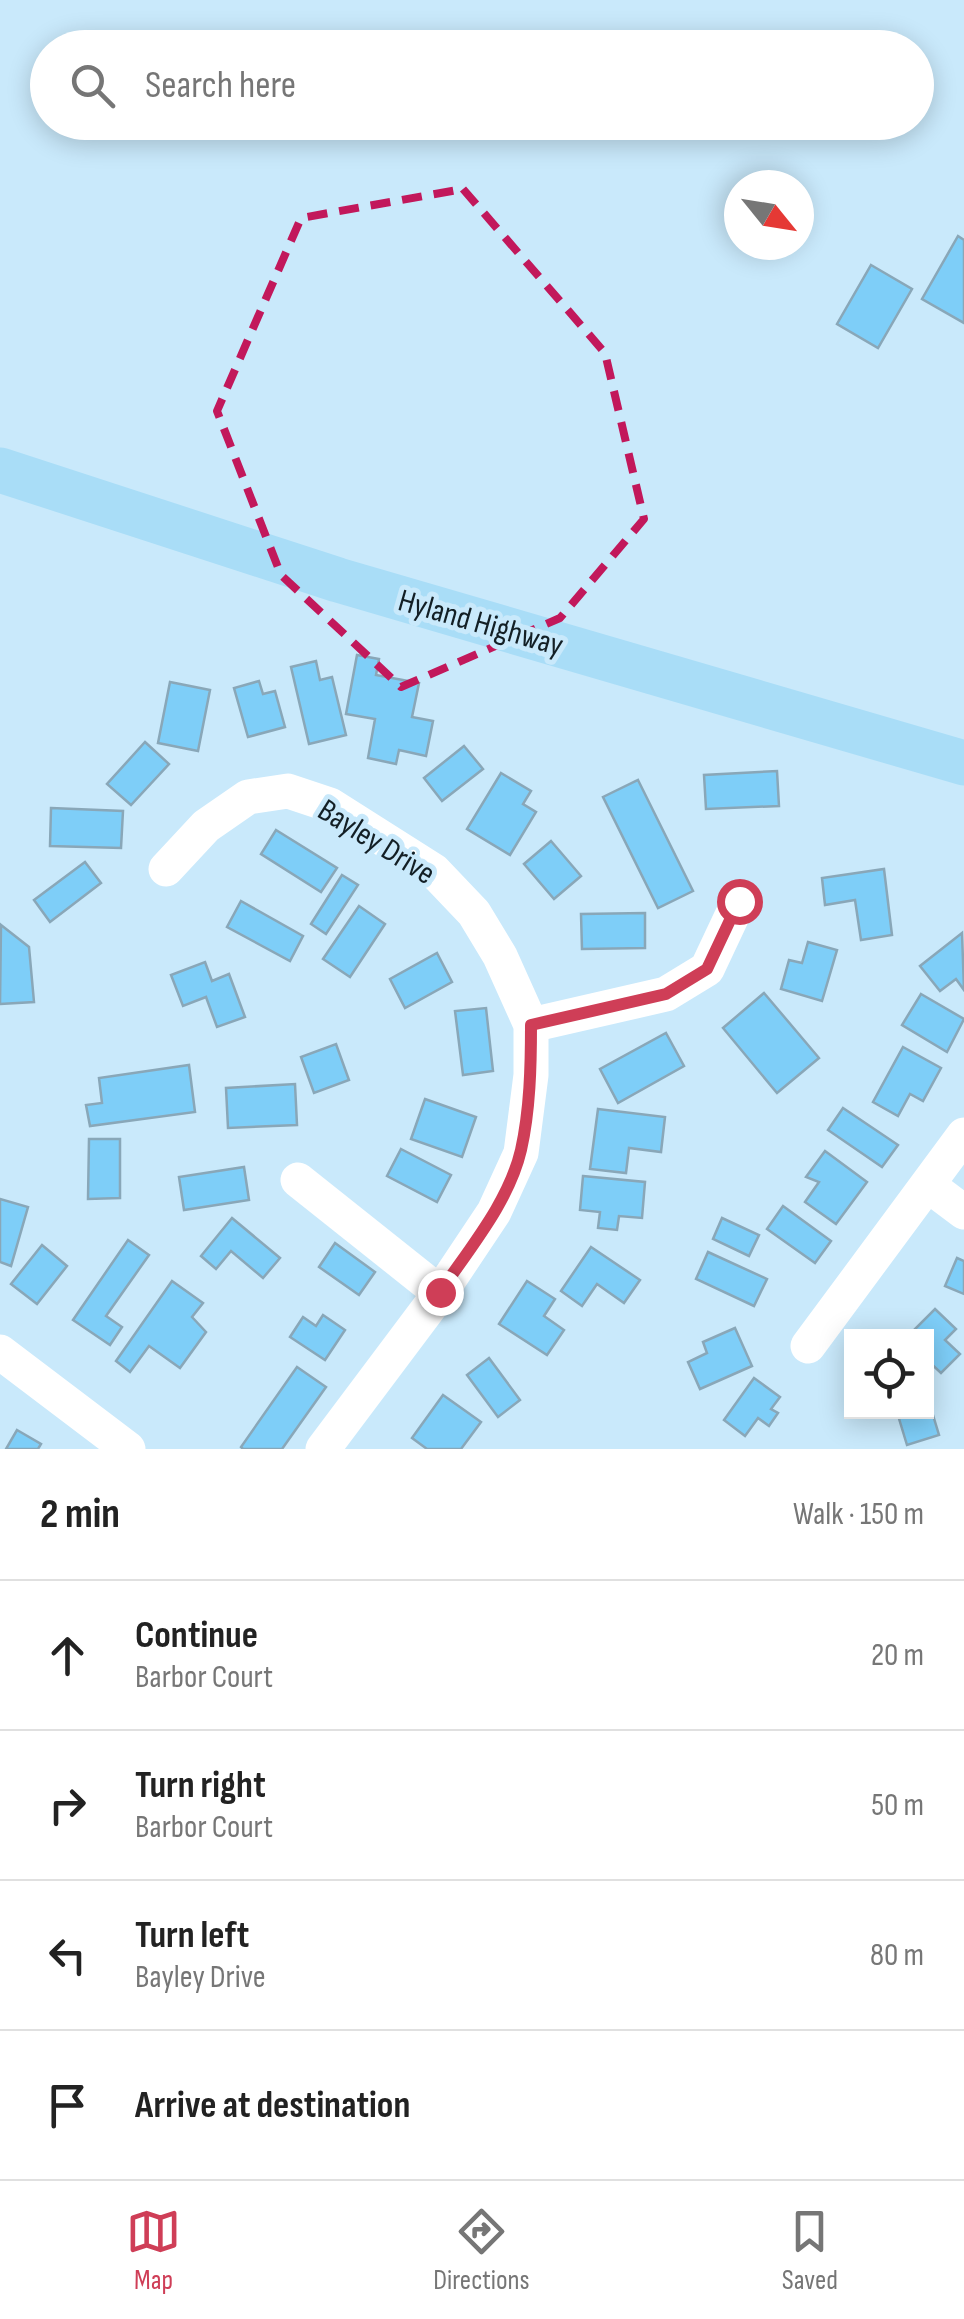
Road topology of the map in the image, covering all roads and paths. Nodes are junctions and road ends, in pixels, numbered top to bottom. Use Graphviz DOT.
graph roads {
  1 [pos="0,470"];
  2 [pos="964,763"];
  3 [pos="166,869"];
  4 [pos="739,901"];
  5 [pos="531,1025"];
  6 [pos="964,1135"];
  7 [pos="298,1180"];
  8 [pos="928,1185"];
  9 [pos="964,1212"];
  10 [pos="440,1292"];
  11 [pos="808,1346"];
  12 [pos="0,1352"];
  13 [pos="128,1449"];
  14 [pos="323,1449"];
  1 -- 2 [label="main road, Hyland Highway"];
  3 -- 5 [label="street, Bayley Drive"];
  4 -- 5 [label="street"];
  5 -- 10 [label="street, Bayley Drive"];
  6 -- 8 [label="street"];
  7 -- 10 [label="street"];
  8 -- 9 [label="street"];
  8 -- 11 [label="street"];
  10 -- 14 [label="street, Bayley Drive"];
  12 -- 13 [label="street"];
}
